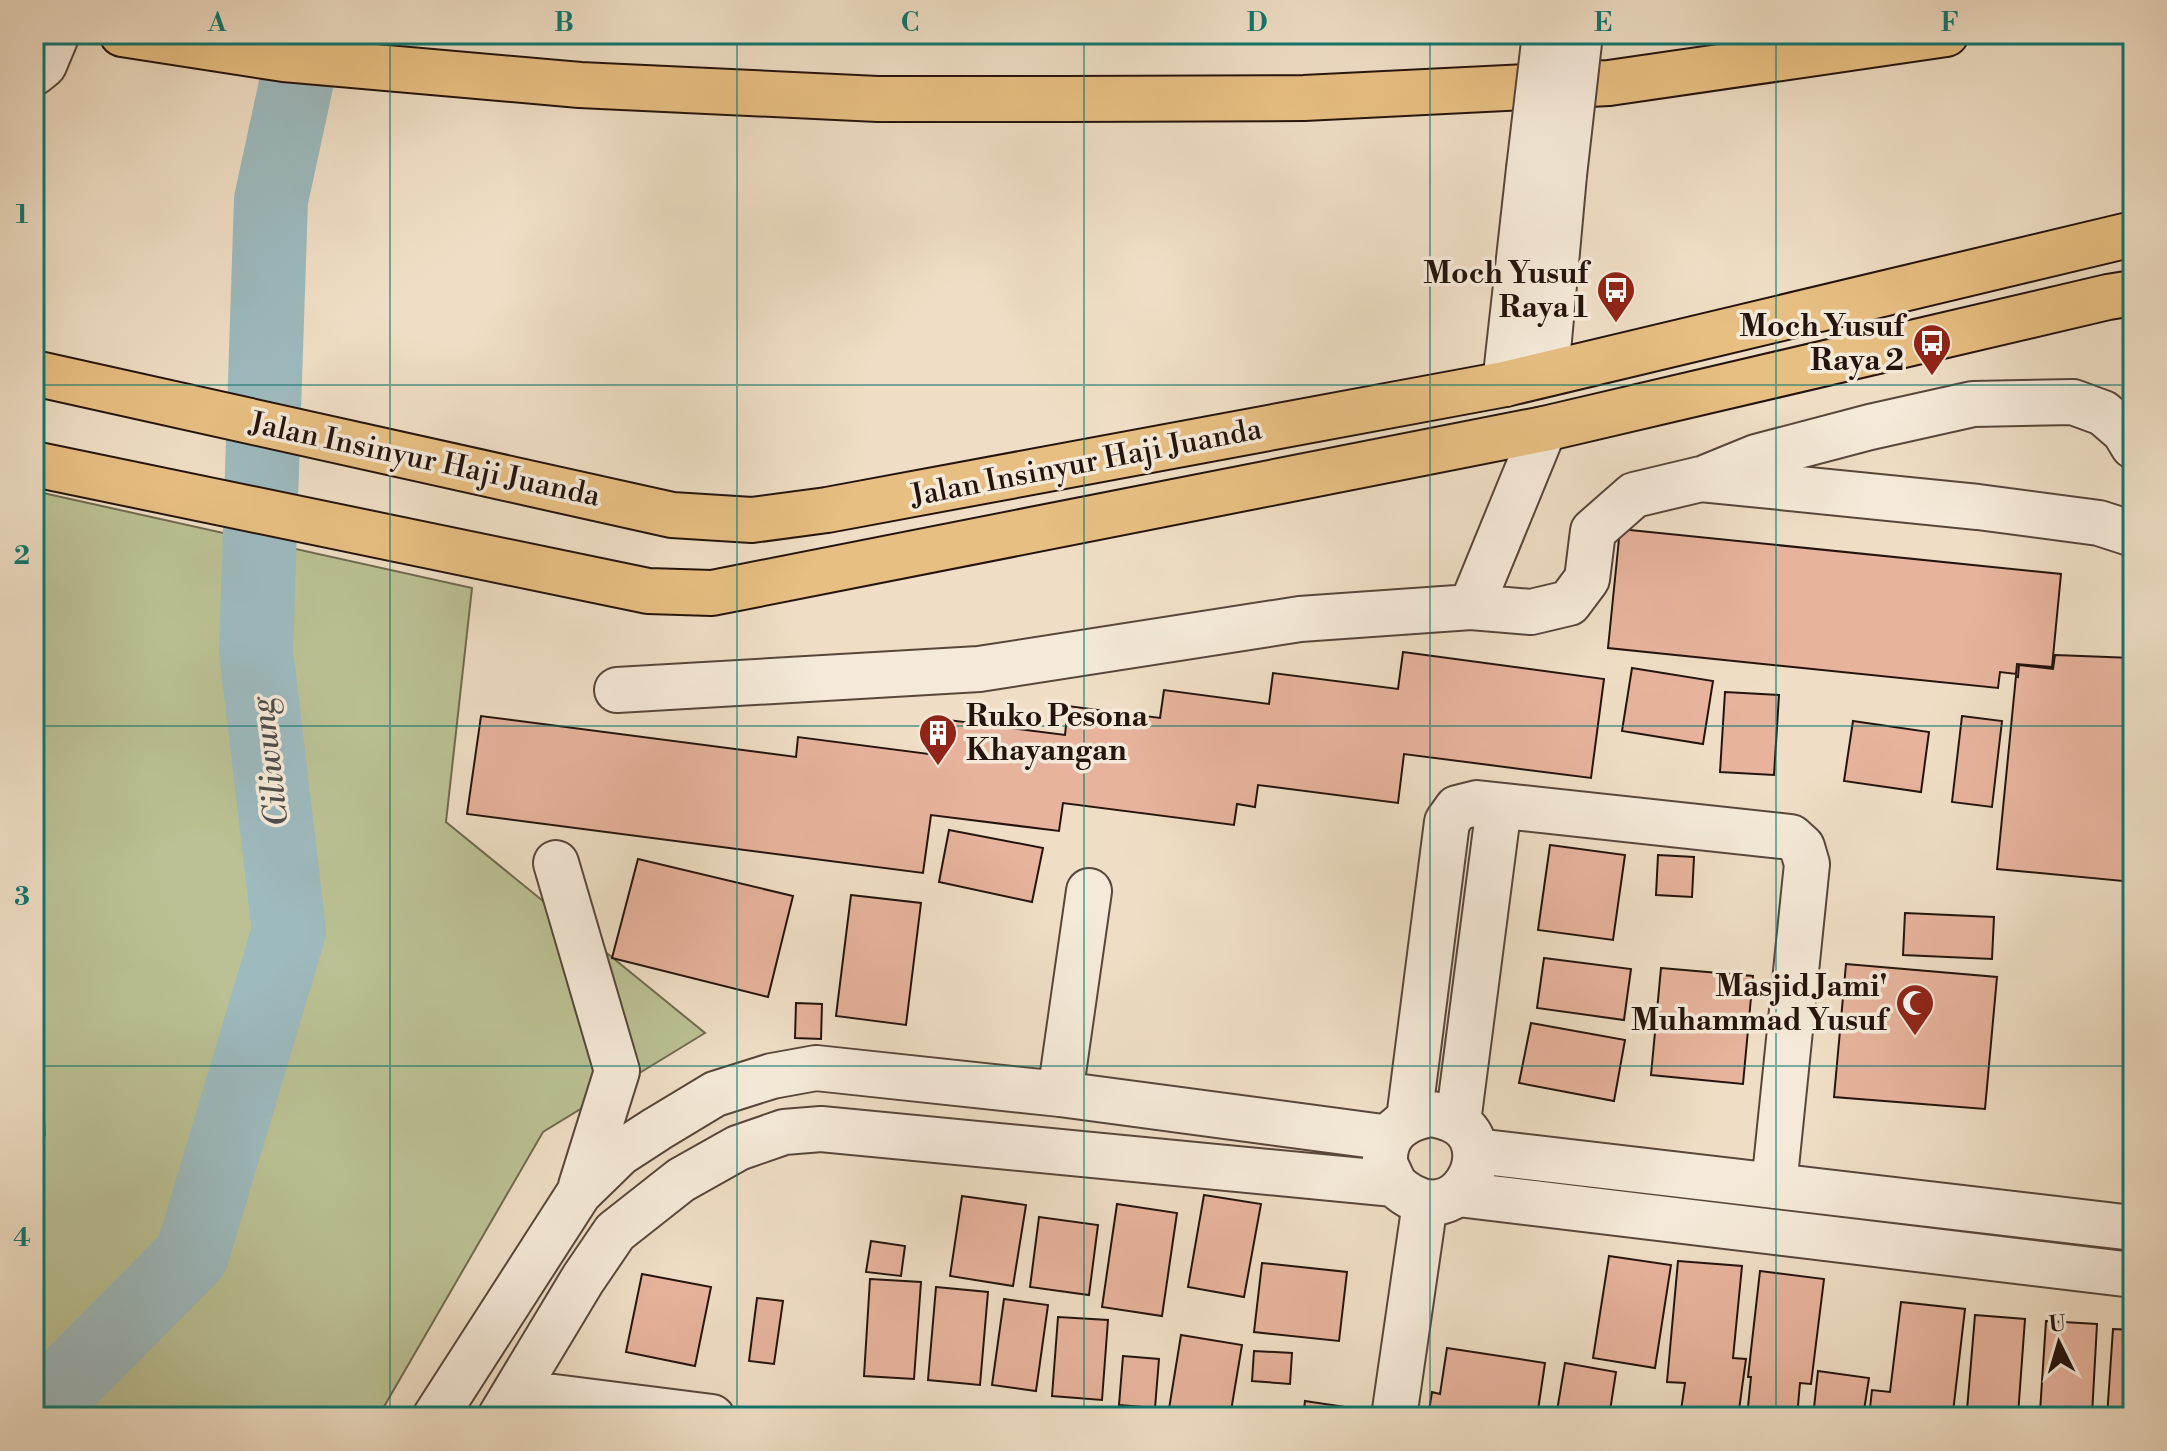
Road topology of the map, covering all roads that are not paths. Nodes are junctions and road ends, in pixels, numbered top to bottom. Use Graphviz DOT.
graph roads {
  1 [pos="57,34"];
  2 [pos="122,34"];
  3 [pos="1545,34"];
  4 [pos="1580,34"];
  5 [pos="1946,34"];
  6 [pos="34,73"];
  7 [pos="1546,172"];
  8 [pos="2133,234"];
  9 [pos="2133,293"];
  10 [pos="34,373"];
  11 [pos="1546,373"];
  12 [pos="1505,384"];
  13 [pos="1544,429"];
  14 [pos="2133,446"];
  15 [pos="34,464"];
  16 [pos="1701,479"];
  17 [pos="2133,534"];
  18 [pos="1471,607"];
  19 [pos="617,690"];
  20 [pos="1499,806"];
  21 [pos="556,863"];
  22 [pos="1089,891"];
  23 [pos="1060,1094"];
  24 [pos="1399,1128"];
  25 [pos="1467,1136"];
  26 [pos="1774,1186"];
  27 [pos="579,1193"];
  28 [pos="1426,1194"];
  29 [pos="2133,1228"];
  30 [pos="2133,1275"];
  31 [pos="508,1404"];
  32 [pos="435,1417"];
  33 [pos="712,1417"];
  34 [pos="1394,1417"];
  1 -- 6 [label="street"];
  2 -- 5 [label="highway"];
  3 -- 7 [label="street, bridge"];
  4 -- 7 [label="street, bridge"];
  7 -- 11 [label="street"];
  7 -- 12 [label="street"];
  8 -- 11 [label="highway, Jalan Insinyur Haji Juanda"];
  9 -- 13 [label="highway, Jalan Insinyur Haji Juanda"];
  10 -- 12 [label="highway, Jalan Insinyur Haji Juanda"];
  11 -- 12 [label="highway, Jalan Insinyur Haji Juanda"];
  13 -- 15 [label="highway, Jalan Insinyur Haji Juanda"];
  13 -- 18 [label="street"];
  14 -- 16 [label="street"];
  16 -- 17 [label="street"];
  16 -- 18 [label="street"];
  18 -- 19 [label="street"];
  20 -- 24 [label="street"];
  20 -- 25 [label="street"];
  20 -- 26 [label="street"];
  21 -- 27 [label="street"];
  22 -- 23 [label="street"];
  23 -- 24 [label="street"];
  23 -- 27 [label="street"];
  24 -- 25 [label="street"];
  24 -- 28 [label="street"];
  25 -- 26 [label="street"];
  25 -- 28 [label="street"];
  26 -- 29 [label="street"];
  27 -- 32 [label="street"];
  28 -- 30 [label="street"];
  28 -- 31 [label="street"];
  28 -- 34 [label="street"];
  31 -- 33 [label="street"];
}
